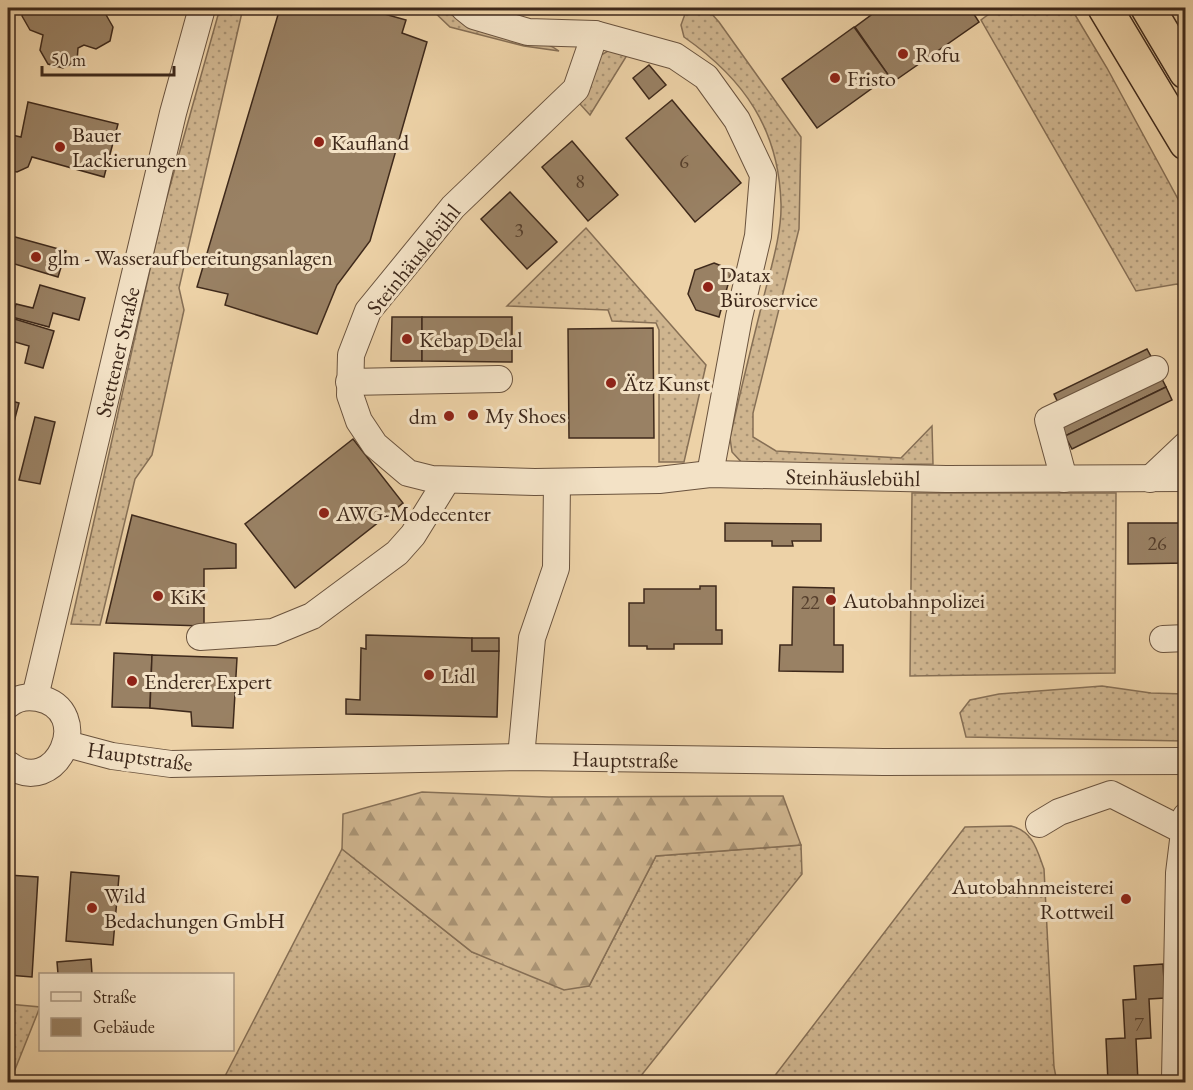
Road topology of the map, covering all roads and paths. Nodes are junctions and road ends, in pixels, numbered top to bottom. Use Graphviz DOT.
graph roads {
  1 [pos="202,8"];
  2 [pos="464,8"];
  3 [pos="1106,8"];
  4 [pos="1148,8"];
  5 [pos="594,34"];
  6 [pos="1185,72"];
  7 [pos="1185,143"];
  8 [pos="1155,369"];
  9 [pos="499,379"];
  10 [pos="349,382"];
  11 [pos="1185,445"];
  12 [pos="710,474"];
  13 [pos="1185,478"];
  14 [pos="1064,479"];
  15 [pos="1150,479"];
  16 [pos="447,480"];
  17 [pos="557,482"];
  18 [pos="200,637"];
  19 [pos="35,697"];
  20 [pos="8,705"];
  21 [pos="67,744"];
  22 [pos="521,757"];
  23 [pos="1185,761"];
  24 [pos="8,764"];
  25 [pos="1185,823"];
  26 [pos="1040,824"];
  27 [pos="1182,873"];
  28 [pos="1175,1079"];
  1 -- 19 [label="street, Stettener Straße"];
  2 -- 5 [label="street"];
  3 -- 7 [label="highway"];
  4 -- 6 [label="highway"];
  5 -- 10 [label="street, Steinhäuslebühl"];
  5 -- 12 [label="street"];
  8 -- 14 [label="street"];
  9 -- 10 [label="street"];
  10 -- 16 [label="street, Steinhäuslebühl"];
  11 -- 15 [label="street"];
  12 -- 14 [label="street, Steinhäuslebühl"];
  12 -- 17 [label="street, Steinhäuslebühl"];
  13 -- 15 [label="street, Steinhäuslebühl"];
  14 -- 15 [label="street, Steinhäuslebühl"];
  16 -- 17 [label="street, Steinhäuslebühl"];
  16 -- 18 [label="street"];
  17 -- 22 [label="street"];
  19 -- 20 [label="street"];
  19 -- 21 [label="street"];
  21 -- 22 [label="street, Hauptstraße"];
  21 -- 24 [label="street"];
  22 -- 23 [label="street, Hauptstraße"];
  25 -- 26 [label="street"];
  25 -- 27 [label="street"];
  27 -- 28 [label="street"];
}
